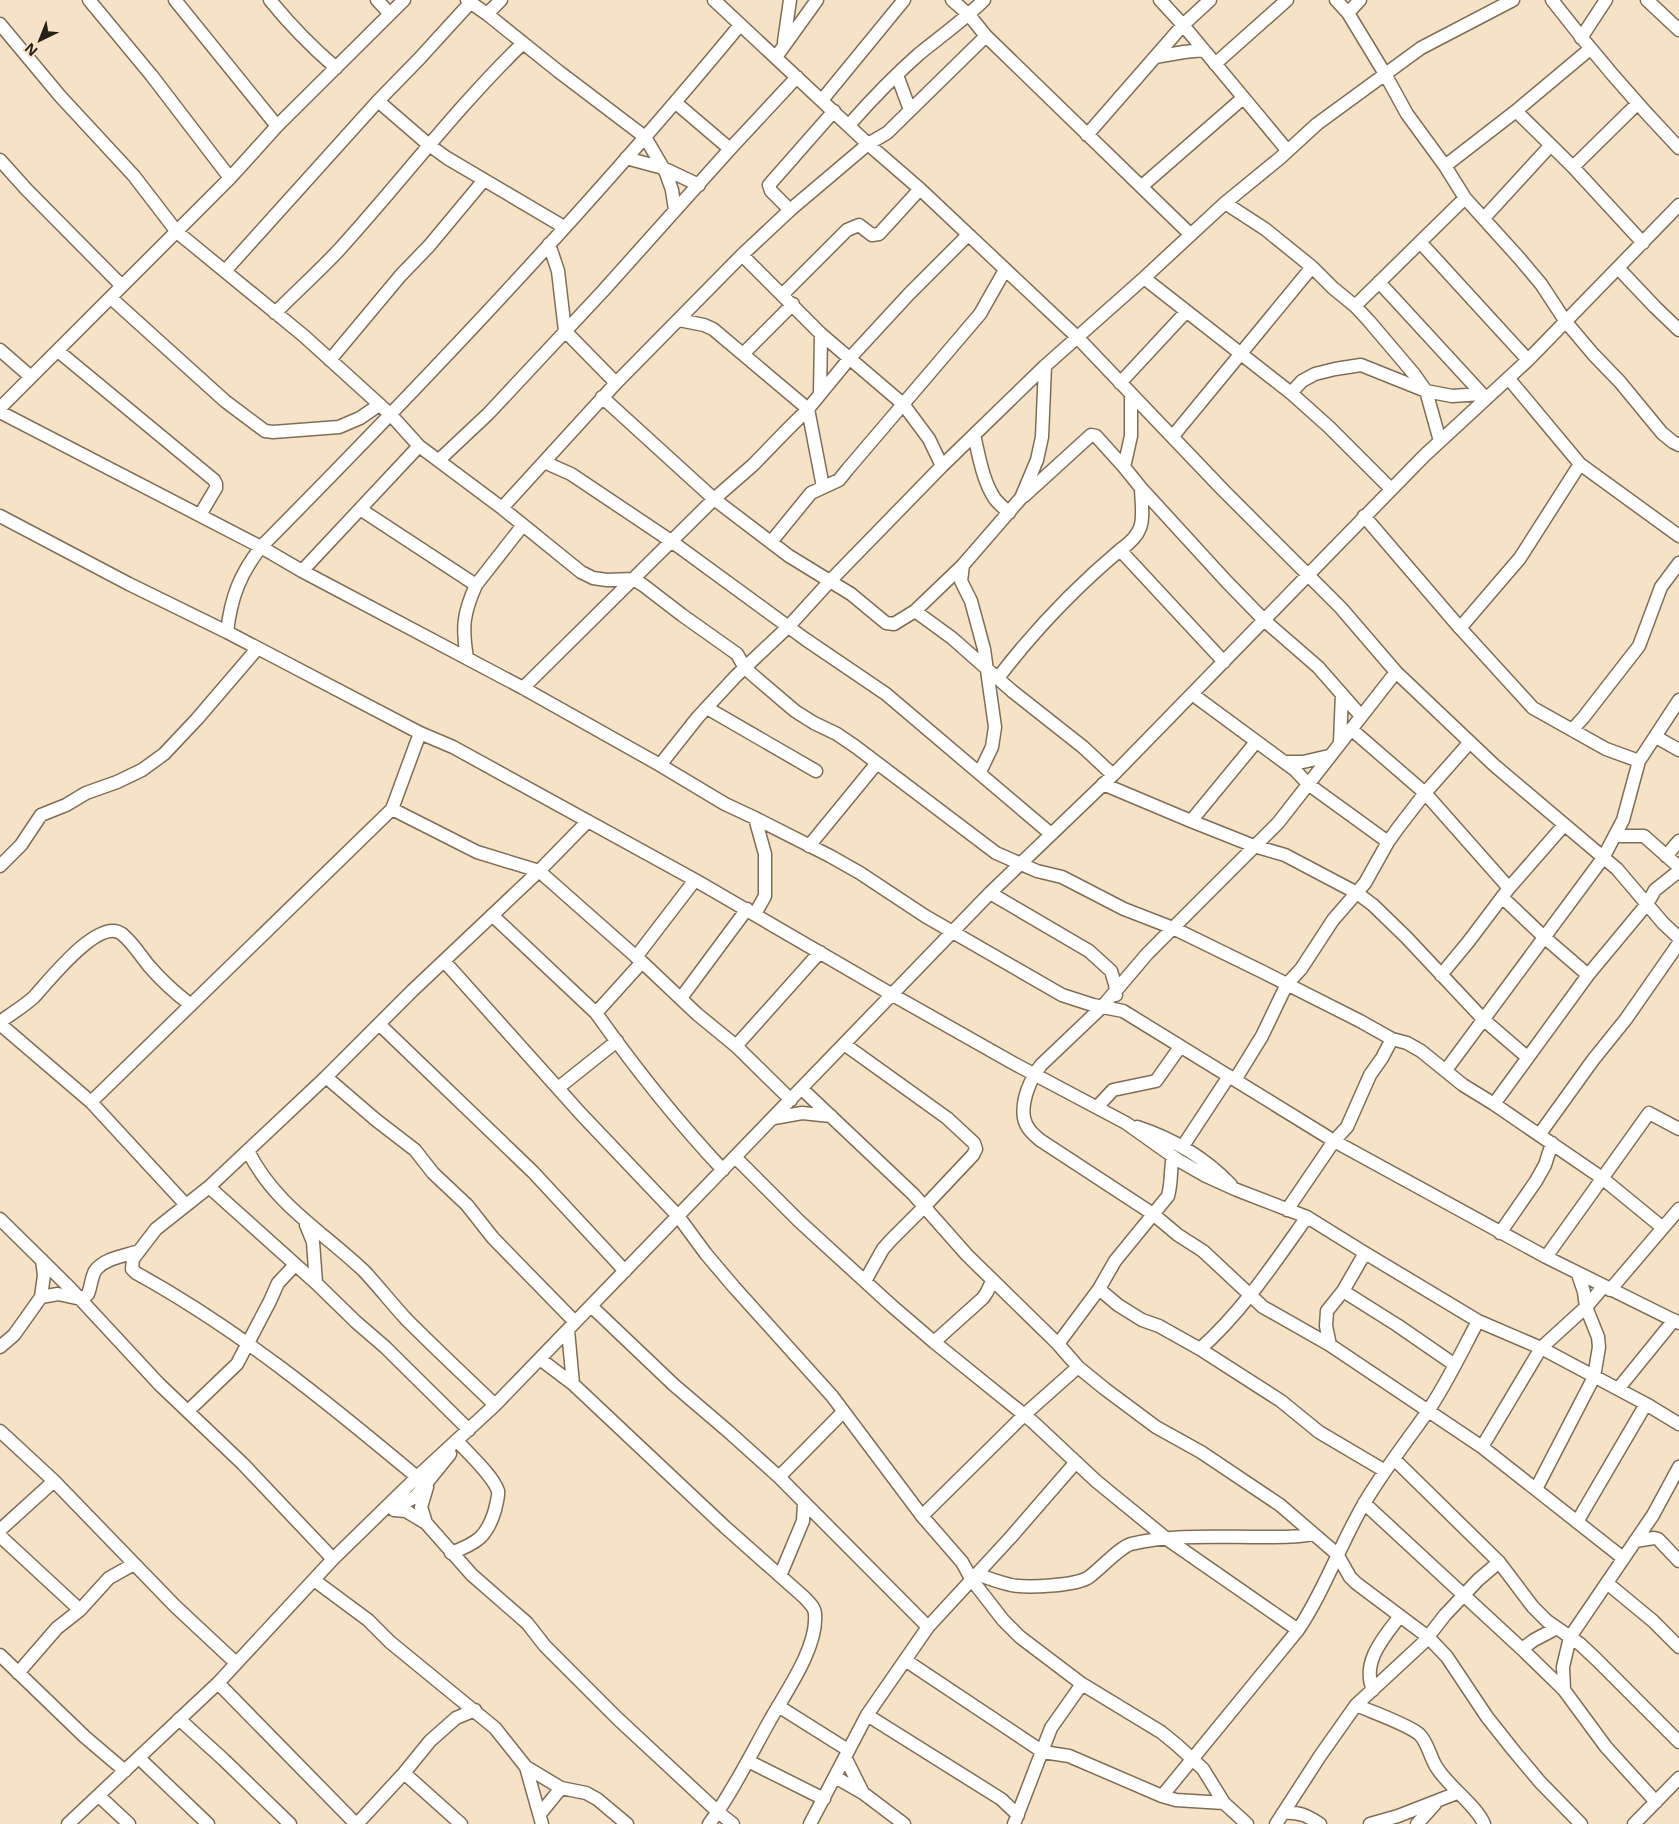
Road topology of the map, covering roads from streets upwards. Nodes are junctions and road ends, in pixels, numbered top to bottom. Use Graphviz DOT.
graph roads {
  1 [pos="89,0"];
  2 [pos="176,0"];
  3 [pos="270,0"];
  4 [pos="377,0"];
  5 [pos="404,0"];
  6 [pos="501,0"];
  7 [pos="714,0"];
  8 [pos="790,0"];
  9 [pos="817,0"];
  10 [pos="904,0"];
  11 [pos="952,0"];
  12 [pos="984,0"];
  13 [pos="1160,0"];
  14 [pos="1210,0"];
  15 [pos="1287,0"];
  16 [pos="1336,0"];
  17 [pos="1360,0"];
  18 [pos="1513,0"];
  19 [pos="1552,0"];
  20 [pos="1606,0"];
  21 [pos="1647,0"];
  22 [pos="469,1"];
  23 [pos="1348,13"];
  24 [pos="390,14"];
  25 [pos="487,14"];
  26 [pos="969,15"];
  27 [pos="0,24"];
  28 [pos="740,25"];
  29 [pos="1183,25"];
  30 [pos="1679,30"];
  31 [pos="986,36"];
  32 [pos="1581,38"];
  33 [pos="523,43"];
  34 [pos="1590,49"];
  35 [pos="1204,50"];
  36 [pos="779,52"];
  37 [pos="1155,57"];
  38 [pos="1215,64"];
  39 [pos="336,68"];
  40 [pos="1385,74"];
  41 [pos="897,75"];
  42 [pos="798,77"];
  43 [pos="1243,98"];
  44 [pos="822,100"];
  45 [pos="378,101"];
  46 [pos="676,103"];
  47 [pos="1637,104"];
  48 [pos="910,110"];
  49 [pos="834,111"];
  50 [pos="1516,111"];
  51 [pos="278,126"];
  52 [pos="849,126"];
  53 [pos="1088,135"];
  54 [pos="645,137"];
  55 [pos="868,144"];
  56 [pos="429,145"];
  57 [pos="1550,146"];
  58 [pos="1679,148"];
  59 [pos="730,149"];
  60 [pos="1287,150"];
  61 [pos="626,158"];
  62 [pos="0,160"];
  63 [pos="1446,166"];
  64 [pos="1573,167"];
  65 [pos="663,168"];
  66 [pos="230,178"];
  67 [pos="484,180"];
  68 [pos="699,185"];
  69 [pos="1142,186"];
  70 [pos="920,189"];
  71 [pos="1465,198"];
  72 [pos="1225,203"];
  73 [pos="1679,205"];
  74 [pos="675,210"];
  75 [pos="790,210"];
  76 [pos="1484,218"];
  77 [pos="564,227"];
  78 [pos="177,232"];
  79 [pos="1190,234"];
  80 [pos="968,235"];
  81 [pos="1420,242"];
  82 [pos="1643,243"];
  83 [pos="549,244"];
  84 [pos="742,255"];
  85 [pos="1312,267"];
  86 [pos="1619,269"];
  87 [pos="1005,270"];
  88 [pos="225,271"];
  89 [pos="1144,278"];
  90 [pos="1378,282"];
  91 [pos="122,286"];
  92 [pos="783,294"];
  93 [pos="111,298"];
  94 [pos="793,304"];
  95 [pos="1355,306"];
  96 [pos="1186,312"];
  97 [pos="275,313"];
  98 [pos="679,320"];
  99 [pos="1566,322"];
  100 [pos="1679,330"];
  101 [pos="565,332"];
  102 [pos="822,334"];
  103 [pos="1077,338"];
  104 [pos="0,350"];
  105 [pos="58,350"];
  106 [pos="1242,353"];
  107 [pos="743,354"];
  108 [pos="849,358"];
  109 [pos="330,360"];
  110 [pos="1528,360"];
  111 [pos="1045,366"];
  112 [pos="31,377"];
  113 [pos="1509,379"];
  114 [pos="616,383"];
  115 [pos="1120,383"];
  116 [pos="1426,391"];
  117 [pos="1291,393"];
  118 [pos="820,394"];
  119 [pos="1131,394"];
  120 [pos="1485,396"];
  121 [pos="602,397"];
  122 [pos="903,404"];
  123 [pos="379,405"];
  124 [pos="808,409"];
  125 [pos="0,410"];
  126 [pos="391,415"];
  127 [pos="974,435"];
  128 [pos="1172,436"];
  129 [pos="1440,441"];
  130 [pos="1679,445"];
  131 [pos="419,446"];
  132 [pos="439,460"];
  133 [pos="544,462"];
  134 [pos="1580,464"];
  135 [pos="942,466"];
  136 [pos="1124,467"];
  137 [pos="823,487"];
  138 [pos="1140,488"];
  139 [pos="1391,489"];
  140 [pos="1021,498"];
  141 [pos="714,499"];
  142 [pos="502,508"];
  143 [pos="360,509"];
  144 [pos="1010,513"];
  145 [pos="200,515"];
  146 [pos="0,516"];
  147 [pos="1364,516"];
  148 [pos="523,525"];
  149 [pos="1679,536"];
  150 [pos="671,541"];
  151 [pos="771,542"];
  152 [pos="262,547"];
  153 [pos="1120,550"];
  154 [pos="1679,563"];
  155 [pos="963,565"];
  156 [pos="302,571"];
  157 [pos="1308,574"];
  158 [pos="633,580"];
  159 [pos="830,580"];
  160 [pos="476,585"];
  161 [pos="931,597"];
  162 [pos="915,611"];
  163 [pos="1265,621"];
  164 [pos="789,626"];
  165 [pos="937,628"];
  166 [pos="1460,628"];
  167 [pos="227,632"];
  168 [pos="257,649"];
  169 [pos="467,658"];
  170 [pos="1224,662"];
  171 [pos="745,668"];
  172 [pos="987,670"];
  173 [pos="1396,672"];
  174 [pos="998,678"];
  175 [pos="523,688"];
  176 [pos="1192,694"];
  177 [pos="1342,694"];
  178 [pos="1679,700"];
  179 [pos="707,708"];
  180 [pos="1361,716"];
  181 [pos="1351,728"];
  182 [pos="1572,730"];
  183 [pos="420,733"];
  184 [pos="1656,737"];
  185 [pos="1256,742"];
  186 [pos="1340,742"];
  187 [pos="1470,742"];
  188 [pos="1679,750"];
  189 [pos="1329,756"];
  190 [pos="1639,761"];
  191 [pos="1284,762"];
  192 [pos="877,763"];
  193 [pos="660,765"];
  194 [pos="816,771"];
  195 [pos="980,772"];
  196 [pos="1113,775"];
  197 [pos="1103,784"];
  198 [pos="1308,784"];
  199 [pos="1425,793"];
  200 [pos="392,809"];
  201 [pos="755,818"];
  202 [pos="588,821"];
  203 [pos="1191,821"];
  204 [pos="1564,825"];
  205 [pos="1051,834"];
  206 [pos="1614,836"];
  207 [pos="1679,841"];
  208 [pos="1388,842"];
  209 [pos="809,846"];
  210 [pos="1254,846"];
  211 [pos="1666,856"];
  212 [pos="1604,858"];
  213 [pos="1019,865"];
  214 [pos="0,866"];
  215 [pos="1679,869"];
  216 [pos="539,871"];
  217 [pos="695,880"];
  218 [pos="1505,892"];
  219 [pos="990,893"];
  220 [pos="1357,893"];
  221 [pos="1647,904"];
  222 [pos="751,911"];
  223 [pos="492,914"];
  224 [pos="1173,928"];
  225 [pos="952,932"];
  226 [pos="1544,938"];
  227 [pos="1679,938"];
  228 [pos="1679,943"];
  229 [pos="820,952"];
  230 [pos="639,959"];
  231 [pos="444,961"];
  232 [pos="1441,975"];
  233 [pos="1588,975"];
  234 [pos="1287,984"];
  235 [pos="1115,991"];
  236 [pos="891,994"];
  237 [pos="681,998"];
  238 [pos="191,1005"];
  239 [pos="1102,1007"];
  240 [pos="1123,1011"];
  241 [pos="596,1013"];
  242 [pos="1484,1020"];
  243 [pos="0,1023"];
  244 [pos="379,1024"];
  245 [pos="1392,1039"];
  246 [pos="617,1040"];
  247 [pos="844,1044"];
  248 [pos="736,1046"];
  249 [pos="1180,1046"];
  250 [pos="1527,1057"];
  251 [pos="1446,1070"];
  252 [pos="1034,1074"];
  253 [pos="326,1077"];
  254 [pos="1232,1078"];
  255 [pos="558,1088"];
  256 [pos="802,1089"];
  257 [pos="791,1100"];
  258 [pos="91,1102"];
  259 [pos="1494,1104"];
  260 [pos="1097,1107"];
  261 [pos="831,1116"];
  262 [pos="773,1118"];
  263 [pos="1126,1123"];
  264 [pos="1679,1129"];
  265 [pos="1539,1135"];
  266 [pos="1334,1142"];
  267 [pos="1552,1143"];
  268 [pos="1183,1146"];
  269 [pos="248,1151"];
  270 [pos="1173,1156"];
  271 [pos="736,1157"];
  272 [pos="722,1170"];
  273 [pos="1602,1178"];
  274 [pos="209,1187"];
  275 [pos="1236,1190"];
  276 [pos="186,1205"];
  277 [pos="924,1207"];
  278 [pos="1679,1209"];
  279 [pos="1287,1210"];
  280 [pos="1153,1214"];
  281 [pos="678,1216"];
  282 [pos="1307,1217"];
  283 [pos="0,1219"];
  284 [pos="305,1222"];
  285 [pos="1662,1228"];
  286 [pos="1500,1233"];
  287 [pos="139,1251"];
  288 [pos="1364,1253"];
  289 [pos="1546,1257"];
  290 [pos="42,1260"];
  291 [pos="296,1265"];
  292 [pos="625,1271"];
  293 [pos="1578,1274"];
  294 [pos="865,1281"];
  295 [pos="992,1281"];
  296 [pos="316,1283"];
  297 [pos="1607,1288"];
  298 [pos="1098,1289"];
  299 [pos="1342,1292"];
  300 [pos="1249,1294"];
  301 [pos="41,1296"];
  302 [pos="81,1299"];
  303 [pos="591,1306"];
  304 [pos="1586,1307"];
  305 [pos="1478,1321"];
  306 [pos="1676,1321"];
  307 [pos="572,1326"];
  308 [pos="934,1342"];
  309 [pos="248,1343"];
  310 [pos="1058,1344"];
  311 [pos="1330,1345"];
  312 [pos="0,1347"];
  313 [pos="1541,1348"];
  314 [pos="1200,1349"];
  315 [pos="540,1359"];
  316 [pos="1454,1365"];
  317 [pos="1078,1366"];
  318 [pos="1594,1377"];
  319 [pos="573,1384"];
  320 [pos="1618,1389"];
  321 [pos="1646,1404"];
  322 [pos="495,1405"];
  323 [pos="1429,1410"];
  324 [pos="188,1411"];
  325 [pos="843,1412"];
  326 [pos="1024,1415"];
  327 [pos="1679,1424"];
  328 [pos="0,1431"];
  329 [pos="464,1435"];
  330 [pos="1482,1447"];
  331 [pos="1394,1459"];
  332 [pos="1076,1462"];
  333 [pos="1679,1467"];
  334 [pos="1385,1471"];
  335 [pos="779,1478"];
  336 [pos="54,1480"];
  337 [pos="422,1480"];
  338 [pos="1536,1489"];
  339 [pos="804,1503"];
  340 [pos="1364,1504"];
  341 [pos="394,1510"];
  342 [pos="922,1516"];
  343 [pos="373,1519"];
  344 [pos="1577,1522"];
  345 [pos="426,1523"];
  346 [pos="0,1530"];
  347 [pos="1313,1534"];
  348 [pos="0,1536"];
  349 [pos="1167,1539"];
  350 [pos="1635,1541"];
  351 [pos="451,1553"];
  352 [pos="1337,1554"];
  353 [pos="1623,1558"];
  354 [pos="333,1559"];
  355 [pos="1679,1561"];
  356 [pos="1499,1562"];
  357 [pos="134,1564"];
  358 [pos="780,1576"];
  359 [pos="975,1577"];
  360 [pos="314,1580"];
  361 [pos="1607,1583"];
  362 [pos="1464,1595"];
  363 [pos="80,1610"];
  364 [pos="1400,1616"];
  365 [pos="928,1627"];
  366 [pos="1557,1628"];
  367 [pos="1298,1630"];
  368 [pos="1428,1637"];
  369 [pos="1570,1637"];
  370 [pos="1679,1647"];
  371 [pos="1522,1649"];
  372 [pos="0,1655"];
  373 [pos="905,1660"];
  374 [pos="236,1663"];
  375 [pos="18,1673"];
  376 [pos="218,1683"];
  377 [pos="1082,1684"];
  378 [pos="1373,1690"];
  379 [pos="1564,1690"];
  380 [pos="461,1699"];
  381 [pos="778,1706"];
  382 [pos="1356,1706"];
  383 [pos="475,1710"];
  384 [pos="866,1716"];
  385 [pos="456,1718"];
  386 [pos="179,1719"];
  387 [pos="1679,1742"];
  388 [pos="1043,1752"];
  389 [pos="846,1753"];
  390 [pos="1192,1757"];
  391 [pos="138,1758"];
  392 [pos="748,1761"];
  393 [pos="526,1767"];
  394 [pos="125,1771"];
  395 [pos="404,1773"];
  396 [pos="835,1778"];
  397 [pos="1679,1778"];
  398 [pos="561,1788"];
  399 [pos="863,1793"];
  400 [pos="1457,1793"];
  401 [pos="99,1796"];
  402 [pos="1024,1796"];
  403 [pos="1162,1796"];
  404 [pos="824,1799"];
  405 [pos="1001,1799"];
  406 [pos="1438,1800"];
  407 [pos="1656,1802"];
  408 [pos="1224,1803"];
  409 [pos="718,1812"];
  410 [pos="1283,1813"];
  411 [pos="541,1819"];
  412 [pos="1016,1819"];
  413 [pos="68,1824"];
  414 [pos="129,1824"];
  415 [pos="208,1824"];
  416 [pos="290,1824"];
  417 [pos="356,1824"];
  418 [pos="461,1824"];
  419 [pos="627,1824"];
  420 [pos="709,1824"];
  421 [pos="733,1824"];
  422 [pos="810,1824"];
  423 [pos="904,1824"];
  424 [pos="1246,1824"];
  425 [pos="1276,1824"];
  426 [pos="1320,1824"];
  427 [pos="1370,1824"];
  428 [pos="1417,1824"];
  429 [pos="1484,1824"];
  430 [pos="1581,1824"];
  431 [pos="1634,1824"];
  1 -- 66 [label="street"];
  2 -- 51 [label="street"];
  3 -- 39 [label="street"];
  4 -- 24 [label="street"];
  5 -- 24 [label="street"];
  6 -- 25 [label="street"];
  7 -- 28 [label="street"];
  8 -- 36 [label="street"];
  9 -- 36 [label="street"];
  10 -- 44 [label="street"];
  11 -- 26 [label="street"];
  12 -- 26 [label="street"];
  13 -- 29 [label="street"];
  14 -- 29 [label="street"];
  15 -- 38 [label="street"];
  16 -- 23 [label="street"];
  17 -- 23 [label="street"];
  18 -- 40 [label="street"];
  19 -- 32 [label="street"];
  20 -- 32 [label="street"];
  21 -- 30 [label="street"];
  22 -- 25 [label="street"];
  22 -- 45 [label="street"];
  23 -- 40 [label="street"];
  24 -- 39 [label="street"];
  25 -- 33 [label="street"];
  26 -- 31 [label="street"];
  26 -- 41 [label="street"];
  27 -- 78 [label="street"];
  28 -- 36 [label="street"];
  28 -- 46 [label="street"];
  29 -- 35 [label="street"];
  29 -- 37 [label="street"];
  31 -- 48 [label="street"];
  31 -- 53 [label="street"];
  32 -- 34 [label="street"];
  33 -- 54 [label="street"];
  33 -- 56 [label="street"];
  34 -- 47 [label="street"];
  34 -- 50 [label="street"];
  35 -- 37 [label="street"];
  35 -- 38 [label="street"];
  36 -- 42 [label="street"];
  37 -- 53 [label="street"];
  38 -- 43 [label="street"];
  39 -- 51 [label="street"];
  40 -- 60 [label="street"];
  40 -- 63 [label="street"];
  41 -- 48 [label="street"];
  41 -- 52 [label="street"];
  42 -- 44 [label="street"];
  42 -- 59 [label="street"];
  43 -- 60 [label="street"];
  43 -- 69 [label="street"];
  44 -- 49 [label="street"];
  45 -- 56 [label="street"];
  45 -- 88 [label="street"];
  46 -- 54 [label="street"];
  46 -- 59 [label="street"];
  47 -- 58 [label="street"];
  47 -- 64 [label="street"];
  48 -- 55 [label="street"];
  49 -- 52 [label="street"];
  49 -- 75 [label="street"];
  50 -- 57 [label="street"];
  50 -- 63 [label="street"];
  51 -- 66 [label="street"];
  52 -- 55 [label="street"];
  53 -- 69 [label="street"];
  54 -- 61 [label="street"];
  54 -- 65 [label="street"];
  55 -- 70 [label="street"];
  55 -- 75 [label="street"];
  56 -- 67 [label="street"];
  56 -- 97 [label="street"];
  57 -- 64 [label="street"];
  57 -- 76 [label="street"];
  59 -- 68 [label="street"];
  60 -- 72 [label="street"];
  61 -- 65 [label="street"];
  61 -- 77 [label="street"];
  62 -- 91 [label="street"];
  63 -- 71 [label="street"];
  64 -- 82 [label="street"];
  65 -- 68 [label="street"];
  65 -- 74 [label="street"];
  66 -- 78 [label="street"];
  67 -- 77 [label="street"];
  67 -- 109 [label="street"];
  68 -- 74 [label="street"];
  69 -- 79 [label="street"];
  70 -- 80 [label="street"];
  70 -- 92 [label="street"];
  71 -- 76 [label="street"];
  71 -- 81 [label="street"];
  72 -- 79 [label="street"];
  72 -- 85 [label="street"];
  73 -- 82 [label="street"];
  74 -- 101 [label="street"];
  75 -- 84 [label="street"];
  76 -- 99 [label="street"];
  77 -- 83 [label="street"];
  78 -- 88 [label="street"];
  78 -- 91 [label="street"];
  79 -- 89 [label="street"];
  80 -- 87 [label="street"];
  80 -- 108 [label="street"];
  81 -- 90 [label="street"];
  81 -- 110 [label="street"];
  82 -- 86 [label="street"];
  83 -- 101 [label="street"];
  83 -- 126 [label="street"];
  84 -- 92 [label="street"];
  84 -- 98 [label="street"];
  85 -- 95 [label="street"];
  85 -- 106 [label="street"];
  86 -- 99 [label="street"];
  86 -- 100 [label="street"];
  87 -- 103 [label="street"];
  87 -- 122 [label="street"];
  88 -- 97 [label="street"];
  89 -- 96 [label="street"];
  89 -- 103 [label="street"];
  90 -- 95 [label="street"];
  90 -- 120 [label="street"];
  91 -- 93 [label="street"];
  92 -- 94 [label="street"];
  93 -- 105 [label="street"];
  93 -- 123 [label="street"];
  94 -- 102 [label="street"];
  94 -- 107 [label="street"];
  95 -- 116 [label="street"];
  96 -- 106 [label="street"];
  96 -- 115 [label="street"];
  97 -- 109 [label="street"];
  98 -- 107 [label="street"];
  98 -- 114 [label="street"];
  99 -- 110 [label="street"];
  99 -- 130 [label="street"];
  101 -- 114 [label="street"];
  101 -- 132 [label="street"];
  102 -- 108 [label="street"];
  102 -- 118 [label="street"];
  103 -- 111 [label="street"];
  103 -- 115 [label="street"];
  104 -- 112 [label="street"];
  105 -- 112 [label="street"];
  105 -- 145 [label="street"];
  106 -- 117 [label="street"];
  106 -- 128 [label="street"];
  107 -- 124 [label="street"];
  108 -- 118 [label="street"];
  108 -- 122 [label="street"];
  109 -- 123 [label="street"];
  110 -- 113 [label="street"];
  111 -- 127 [label="street"];
  111 -- 140 [label="street"];
  112 -- 125 [label="street"];
  113 -- 120 [label="street"];
  113 -- 134 [label="street"];
  114 -- 121 [label="street"];
  115 -- 119 [label="street"];
  116 -- 117 [label="street"];
  116 -- 120 [label="street"];
  116 -- 129 [label="street"];
  117 -- 139 [label="street"];
  118 -- 124 [label="street"];
  119 -- 128 [label="street"];
  119 -- 136 [label="street"];
  120 -- 129 [label="street"];
  121 -- 133 [label="street"];
  121 -- 141 [label="street"];
  122 -- 135 [label="street"];
  122 -- 137 [label="street"];
  123 -- 126 [label="street"];
  124 -- 137 [label="street"];
  124 -- 141 [label="street"];
  125 -- 145 [label="street"];
  126 -- 131 [label="street"];
  126 -- 152 [label="street"];
  127 -- 135 [label="street"];
  127 -- 144 [label="street"];
  128 -- 157 [label="street"];
  129 -- 139 [label="street"];
  131 -- 132 [label="street"];
  131 -- 143 [label="street"];
  132 -- 142 [label="street"];
  133 -- 142 [label="street"];
  133 -- 150 [label="street"];
  134 -- 149 [label="street"];
  134 -- 166 [label="street"];
  135 -- 159 [label="street"];
  136 -- 138 [label="street"];
  136 -- 140 [label="street"];
  137 -- 151 [label="street"];
  138 -- 153 [label="street"];
  138 -- 163 [label="street"];
  139 -- 147 [label="street"];
  140 -- 144 [label="street"];
  141 -- 150 [label="street"];
  141 -- 151 [label="street"];
  142 -- 148 [label="street"];
  143 -- 156 [label="street"];
  143 -- 160 [label="street"];
  144 -- 155 [label="street"];
  145 -- 152 [label="street"];
  146 -- 167 [label="street"];
  147 -- 157 [label="street"];
  147 -- 166 [label="street"];
  148 -- 158 [label="street"];
  148 -- 160 [label="street"];
  150 -- 158 [label="street"];
  150 -- 164 [label="street"];
  151 -- 159 [label="street"];
  152 -- 156 [label="street"];
  152 -- 167 [label="street"];
  153 -- 170 [label="street"];
  153 -- 174 [label="street"];
  154 -- 182 [label="street"];
  155 -- 161 [label="street"];
  155 -- 172 [label="street"];
  156 -- 169 [label="street"];
  157 -- 163 [label="street"];
  157 -- 173 [label="street"];
  158 -- 171 [label="street"];
  158 -- 175 [label="street"];
  159 -- 162 [label="street"];
  159 -- 164 [label="street"];
  160 -- 169 [label="street"];
  161 -- 162 [label="street"];
  161 -- 165 [label="street"];
  162 -- 165 [label="street"];
  163 -- 170 [label="street"];
  163 -- 177 [label="street"];
  164 -- 171 [label="street"];
  164 -- 195 [label="street"];
  165 -- 172 [label="street"];
  166 -- 182 [label="street"];
  167 -- 168 [label="street"];
  168 -- 183 [label="street"];
  168 -- 214 [label="street"];
  169 -- 175 [label="street"];
  170 -- 176 [label="street"];
  171 -- 179 [label="street"];
  171 -- 192 [label="street"];
  172 -- 174 [label="street"];
  172 -- 195 [label="street"];
  173 -- 180 [label="street"];
  173 -- 187 [label="street"];
  174 -- 196 [label="street"];
  175 -- 193 [label="street"];
  176 -- 185 [label="street"];
  176 -- 196 [label="street"];
  177 -- 180 [label="street"];
  177 -- 186 [label="street"];
  178 -- 184 [label="street"];
  179 -- 193 [label="street"];
  179 -- 194 [label="street"];
  180 -- 181 [label="street"];
  181 -- 186 [label="street"];
  181 -- 199 [label="street"];
  182 -- 190 [label="street"];
  183 -- 200 [label="street"];
  183 -- 202 [label="street"];
  184 -- 188 [label="street"];
  184 -- 190 [label="street"];
  185 -- 191 [label="street"];
  185 -- 203 [label="street"];
  186 -- 189 [label="street"];
  187 -- 199 [label="street"];
  187 -- 204 [label="street"];
  189 -- 191 [label="street"];
  189 -- 198 [label="street"];
  190 -- 206 [label="street"];
  191 -- 198 [label="street"];
  192 -- 209 [label="street"];
  192 -- 213 [label="street"];
  193 -- 201 [label="street"];
  195 -- 205 [label="street"];
  196 -- 197 [label="street"];
  197 -- 203 [label="street"];
  197 -- 205 [label="street"];
  198 -- 208 [label="street"];
  198 -- 210 [label="street"];
  199 -- 208 [label="street"];
  199 -- 218 [label="street"];
  200 -- 216 [label="street"];
  200 -- 238 [label="street"];
  201 -- 209 [label="street"];
  201 -- 222 [label="street"];
  202 -- 216 [label="street"];
  202 -- 217 [label="street"];
  203 -- 210 [label="street"];
  204 -- 212 [label="street"];
  204 -- 218 [label="street"];
  205 -- 213 [label="street"];
  206 -- 211 [label="street"];
  206 -- 212 [label="street"];
  207 -- 211 [label="street"];
  208 -- 220 [label="street"];
  209 -- 225 [label="street"];
  210 -- 220 [label="street"];
  210 -- 224 [label="street"];
  211 -- 215 [label="street"];
  212 -- 221 [label="street"];
  212 -- 226 [label="street"];
  213 -- 219 [label="street"];
  213 -- 224 [label="street"];
  215 -- 221 [label="street"];
  216 -- 223 [label="street"];
  216 -- 230 [label="street"];
  217 -- 222 [label="street"];
  217 -- 230 [label="street"];
  218 -- 226 [label="street"];
  218 -- 232 [label="street"];
  219 -- 225 [label="street"];
  219 -- 235 [label="street"];
  220 -- 232 [label="street"];
  220 -- 234 [label="street"];
  221 -- 227 [label="street"];
  221 -- 233 [label="street"];
  222 -- 229 [label="street"];
  222 -- 237 [label="street"];
  223 -- 231 [label="street"];
  223 -- 241 [label="street"];
  224 -- 234 [label="street"];
  224 -- 235 [label="street"];
  225 -- 236 [label="street"];
  225 -- 239 [label="street"];
  226 -- 233 [label="street"];
  226 -- 242 [label="street"];
  228 -- 265 [label="street"];
  229 -- 236 [label="street"];
  229 -- 248 [label="street"];
  230 -- 237 [label="street"];
  230 -- 241 [label="street"];
  231 -- 244 [label="street"];
  231 -- 255 [label="street"];
  232 -- 242 [label="street"];
  233 -- 250 [label="street"];
  234 -- 245 [label="street"];
  234 -- 254 [label="street"];
  235 -- 239 [label="street"];
  235 -- 240 [label="street"];
  236 -- 247 [label="street"];
  236 -- 252 [label="street"];
  237 -- 248 [label="street"];
  238 -- 243 [label="street"];
  238 -- 258 [label="street"];
  239 -- 240 [label="street"];
  239 -- 252 [label="street"];
  240 -- 249 [label="street"];
  241 -- 246 [label="street"];
  242 -- 250 [label="street"];
  242 -- 251 [label="street"];
  243 -- 258 [label="street"];
  244 -- 253 [label="street"];
  244 -- 292 [label="street"];
  245 -- 251 [label="street"];
  245 -- 266 [label="street"];
  246 -- 255 [label="street"];
  246 -- 272 [label="street"];
  247 -- 256 [label="street"];
  247 -- 277 [label="street"];
  248 -- 257 [label="street"];
  249 -- 254 [label="street"];
  249 -- 260 [label="street"];
  250 -- 259 [label="street"];
  251 -- 259 [label="street"];
  252 -- 260 [label="street"];
  252 -- 280 [label="street"];
  253 -- 269 [label="street"];
  253 -- 307 [label="street"];
  254 -- 266 [label="street"];
  254 -- 268 [label="street"];
  255 -- 281 [label="street"];
  256 -- 257 [label="street"];
  256 -- 261 [label="street"];
  257 -- 262 [label="street"];
  258 -- 276 [label="street"];
  259 -- 265 [label="street"];
  260 -- 263 [label="street"];
  261 -- 262 [label="street"];
  261 -- 277 [label="street"];
  262 -- 271 [label="street"];
  263 -- 268 [label="street"];
  263 -- 270 [label="street"];
  264 -- 273 [label="street"];
  265 -- 267 [label="street"];
  266 -- 279 [label="street"];
  266 -- 286 [label="street"];
  267 -- 273 [label="street"];
  267 -- 286 [label="street"];
  268 -- 275 [label="street"];
  269 -- 274 [label="street"];
  269 -- 284 [label="street"];
  270 -- 275 [label="street"];
  270 -- 280 [label="street"];
  271 -- 272 [label="street"];
  271 -- 294 [label="street"];
  272 -- 281 [label="street"];
  273 -- 285 [label="street"];
  273 -- 289 [label="street"];
  274 -- 276 [label="street"];
  274 -- 291 [label="street"];
  275 -- 279 [label="street"];
  276 -- 287 [label="street"];
  277 -- 294 [label="street"];
  277 -- 295 [label="street"];
  278 -- 285 [label="street"];
  279 -- 282 [label="street"];
  280 -- 298 [label="street"];
  280 -- 300 [label="street"];
  281 -- 292 [label="street"];
  281 -- 325 [label="street"];
  282 -- 288 [label="street"];
  282 -- 300 [label="street"];
  283 -- 290 [label="street"];
  284 -- 296 [label="street"];
  284 -- 322 [label="street"];
  285 -- 297 [label="street"];
  286 -- 289 [label="street"];
  287 -- 302 [label="street"];
  287 -- 309 [label="street"];
  288 -- 299 [label="street"];
  288 -- 305 [label="street"];
  289 -- 293 [label="street"];
  290 -- 301 [label="street"];
  290 -- 302 [label="street"];
  291 -- 296 [label="street"];
  291 -- 309 [label="street"];
  292 -- 303 [label="street"];
  293 -- 297 [label="street"];
  293 -- 304 [label="street"];
  294 -- 308 [label="street"];
  295 -- 308 [label="street"];
  295 -- 310 [label="street"];
  296 -- 329 [label="street"];
  297 -- 304 [label="street"];
  297 -- 306 [label="street"];
  298 -- 310 [label="street"];
  298 -- 314 [label="street"];
  299 -- 311 [label="street"];
  299 -- 316 [label="street"];
  300 -- 311 [label="street"];
  300 -- 314 [label="street"];
  301 -- 302 [label="street"];
  301 -- 312 [label="street"];
  302 -- 324 [label="street"];
  303 -- 307 [label="street"];
  303 -- 335 [label="street"];
  304 -- 313 [label="street"];
  304 -- 318 [label="street"];
  305 -- 313 [label="street"];
  305 -- 316 [label="street"];
  306 -- 320 [label="street"];
  307 -- 315 [label="street"];
  307 -- 319 [label="street"];
  308 -- 326 [label="street"];
  309 -- 324 [label="street"];
  309 -- 337 [label="street"];
  310 -- 317 [label="street"];
  311 -- 323 [label="street"];
  313 -- 318 [label="street"];
  313 -- 330 [label="street"];
  314 -- 334 [label="street"];
  315 -- 319 [label="street"];
  315 -- 322 [label="street"];
  316 -- 323 [label="street"];
  317 -- 326 [label="street"];
  317 -- 347 [label="street"];
  318 -- 320 [label="street"];
  318 -- 338 [label="street"];
  319 -- 358 [label="street"];
  320 -- 321 [label="street"];
  321 -- 327 [label="street"];
  321 -- 344 [label="street"];
  322 -- 329 [label="street"];
  323 -- 330 [label="street"];
  323 -- 331 [label="street"];
  324 -- 354 [label="street"];
  325 -- 335 [label="street"];
  325 -- 342 [label="street"];
  326 -- 332 [label="street"];
  326 -- 342 [label="street"];
  328 -- 336 [label="street"];
  329 -- 337 [label="street"];
  329 -- 351 [label="street"];
  330 -- 338 [label="street"];
  331 -- 334 [label="street"];
  331 -- 356 [label="street"];
  332 -- 349 [label="street"];
  332 -- 359 [label="street"];
  333 -- 350 [label="street"];
  334 -- 340 [label="street"];
  335 -- 339 [label="street"];
  336 -- 346 [label="street"];
  336 -- 357 [label="street"];
  337 -- 341 [label="street"];
  337 -- 343 [label="street"];
  337 -- 345 [label="street"];
  338 -- 344 [label="street"];
  339 -- 358 [label="street"];
  339 -- 365 [label="street"];
  340 -- 352 [label="street"];
  340 -- 362 [label="street"];
  341 -- 343 [label="street"];
  341 -- 345 [label="street"];
  342 -- 359 [label="street"];
  343 -- 354 [label="street"];
  344 -- 353 [label="street"];
  345 -- 351 [label="street"];
  347 -- 349 [label="street"];
  347 -- 352 [label="street"];
  348 -- 363 [label="street"];
  349 -- 359 [label="street"];
  349 -- 367 [label="street"];
  350 -- 353 [label="street"];
  350 -- 355 [label="street"];
  351 -- 409 [label="street"];
  352 -- 364 [label="street"];
  352 -- 367 [label="street"];
  353 -- 361 [label="street"];
  354 -- 360 [label="street"];
  356 -- 362 [label="street"];
  356 -- 366 [label="street"];
  357 -- 363 [label="street"];
  357 -- 374 [label="street"];
  358 -- 381 [label="street"];
  359 -- 365 [label="street"];
  359 -- 377 [label="street"];
  360 -- 374 [label="street"];
  360 -- 380 [label="street"];
  361 -- 369 [label="street"];
  361 -- 370 [label="street"];
  362 -- 368 [label="street"];
  362 -- 371 [label="street"];
  363 -- 375 [label="street"];
  364 -- 368 [label="street"];
  364 -- 378 [label="street"];
  365 -- 373 [label="street"];
  366 -- 369 [label="street"];
  366 -- 371 [label="street"];
  367 -- 390 [label="street"];
  368 -- 378 [label="street"];
  368 -- 430 [label="street"];
  369 -- 379 [label="street"];
  369 -- 387 [label="street"];
  371 -- 379 [label="street"];
  372 -- 375 [label="street"];
  373 -- 384 [label="street"];
  373 -- 388 [label="street"];
  374 -- 376 [label="street"];
  375 -- 394 [label="street"];
  376 -- 386 [label="street"];
  376 -- 417 [label="street"];
  377 -- 388 [label="street"];
  377 -- 390 [label="street"];
  378 -- 382 [label="street"];
  379 -- 407 [label="street"];
  380 -- 383 [label="street"];
  380 -- 385 [label="street"];
  381 -- 389 [label="street"];
  381 -- 392 [label="street"];
  382 -- 400 [label="street"];
  382 -- 410 [label="street"];
  383 -- 385 [label="street"];
  383 -- 393 [label="street"];
  384 -- 389 [label="street"];
  384 -- 405 [label="street"];
  385 -- 395 [label="street"];
  386 -- 391 [label="street"];
  386 -- 416 [label="street"];
  388 -- 402 [label="street"];
  388 -- 403 [label="street"];
  389 -- 396 [label="street"];
  389 -- 399 [label="street"];
  390 -- 403 [label="street"];
  390 -- 408 [label="street"];
  391 -- 394 [label="street"];
  391 -- 415 [label="street"];
  392 -- 404 [label="street"];
  392 -- 409 [label="street"];
  393 -- 398 [label="street"];
  393 -- 411 [label="street"];
  394 -- 401 [label="street"];
  395 -- 417 [label="street"];
  395 -- 418 [label="street"];
  396 -- 399 [label="street"];
  396 -- 404 [label="street"];
  397 -- 407 [label="street"];
  398 -- 411 [label="street"];
  398 -- 419 [label="street"];
  399 -- 423 [label="street"];
  400 -- 406 [label="street"];
  400 -- 429 [label="street"];
  401 -- 413 [label="street"];
  401 -- 414 [label="street"];
  402 -- 405 [label="street"];
  402 -- 412 [label="street"];
  403 -- 408 [label="street"];
  404 -- 422 [label="street"];
  405 -- 412 [label="street"];
  406 -- 427 [label="street"];
  406 -- 428 [label="street"];
  407 -- 431 [label="street"];
  408 -- 424 [label="street"];
  409 -- 420 [label="street"];
  409 -- 421 [label="street"];
  410 -- 425 [label="street"];
  410 -- 426 [label="street"];
}
